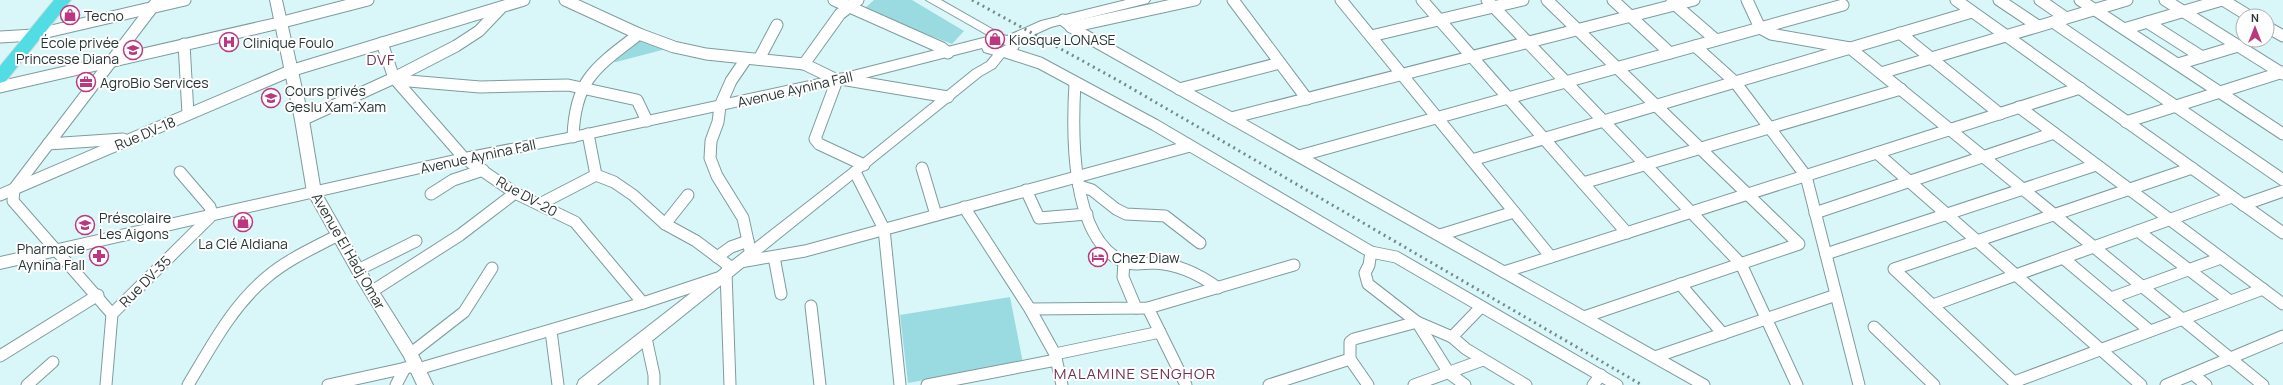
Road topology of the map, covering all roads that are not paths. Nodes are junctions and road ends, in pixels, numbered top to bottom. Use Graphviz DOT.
graph roads {
  1 [pos="63,0"];
  2 [pos="158,0"];
  3 [pos="186,0"];
  4 [pos="276,0"];
  5 [pos="368,0"];
  6 [pos="524,0"];
  7 [pos="565,0"];
  8 [pos="834,0"];
  9 [pos="858,0"];
  10 [pos="932,0"];
  11 [pos="1143,0"];
  12 [pos="1195,0"];
  13 [pos="1233,0"];
  14 [pos="1341,0"];
  15 [pos="1422,0"];
  16 [pos="1523,0"];
  17 [pos="1547,0"];
  18 [pos="1613,0"];
  19 [pos="1694,0"];
  20 [pos="1747,0"];
  21 [pos="1956,0"];
  22 [pos="1999,0"];
  23 [pos="2040,0"];
  24 [pos="2080,0"];
  25 [pos="2127,0"];
  26 [pos="2164,0"];
  27 [pos="2223,0"];
  28 [pos="1673,2"];
  29 [pos="1491,3"];
  30 [pos="1843,5"];
  31 [pos="849,6"];
  32 [pos="502,8"];
  33 [pos="2236,8"];
  34 [pos="152,9"];
  35 [pos="2095,10"];
  36 [pos="1972,12"];
  37 [pos="2183,12"];
  38 [pos="1631,16"];
  39 [pos="2066,18"];
  40 [pos="1440,20"];
  41 [pos="279,22"];
  42 [pos="2053,22"];
  43 [pos="2148,22"];
  44 [pos="1067,24"];
  45 [pos="777,25"];
  46 [pos="2038,26"];
  47 [pos="1760,28"];
  48 [pos="2124,29"];
  49 [pos="1578,30"];
  50 [pos="1900,33"];
  51 [pos="639,34"];
  52 [pos="34,35"];
  53 [pos="1371,36"];
  54 [pos="2006,36"];
  55 [pos="0,37"];
  56 [pos="1716,40"];
  57 [pos="1528,42"];
  58 [pos="382,43"];
  59 [pos="184,44"];
  60 [pos="2235,44"];
  61 [pos="999,46"];
  62 [pos="1695,46"];
  63 [pos="2235,47"];
  64 [pos="1850,48"];
  65 [pos="2241,48"];
  66 [pos="952,52"];
  67 [pos="1670,53"];
  68 [pos="1472,57"];
  69 [pos="2202,57"];
  70 [pos="1931,58"];
  71 [pos="746,59"];
  72 [pos="759,59"];
  73 [pos="113,60"];
  74 [pos="1280,63"];
  75 [pos="804,64"];
  76 [pos="2178,64"];
  77 [pos="1617,68"];
  78 [pos="290,71"];
  79 [pos="1881,73"];
  80 [pos="2282,73"];
  81 [pos="1402,74"];
  82 [pos="0,76"];
  83 [pos="395,79"];
  84 [pos="839,79"];
  85 [pos="1566,82"];
  86 [pos="1735,82"];
  87 [pos="1075,84"];
  88 [pos="0,87"];
  89 [pos="581,87"];
  90 [pos="2080,88"];
  91 [pos="1179,89"];
  92 [pos="1901,89"];
  93 [pos="2219,92"];
  94 [pos="948,97"];
  95 [pos="1508,98"];
  96 [pos="1307,99"];
  97 [pos="720,106"];
  98 [pos="1656,106"];
  99 [pos="2175,106"];
  100 [pos="2019,108"];
  101 [pos="188,114"];
  102 [pos="2000,114"];
  103 [pos="1231,118"];
  104 [pos="1437,118"];
  105 [pos="302,120"];
  106 [pos="647,121"];
  107 [pos="1604,121"];
  108 [pos="2126,122"];
  109 [pos="1770,128"];
  110 [pos="1950,130"];
  111 [pos="2054,133"];
  112 [pos="2283,134"];
  113 [pos="580,135"];
  114 [pos="132,138"];
  115 [pos="1544,139"];
  116 [pos="48,144"];
  117 [pos="1190,146"];
  118 [pos="1700,148"];
  119 [pos="1876,153"];
  120 [pos="1299,156"];
  121 [pos="1984,157"];
  122 [pos="464,158"];
  123 [pos="1472,160"];
  124 [pos="1645,164"];
  125 [pos="2096,165"];
  126 [pos="922,168"];
  127 [pos="2192,168"];
  128 [pos="859,169"];
  129 [pos="482,170"];
  130 [pos="180,172"];
  131 [pos="596,175"];
  132 [pos="1806,176"];
  133 [pos="2283,180"];
  134 [pos="1077,181"];
  135 [pos="1909,182"];
  136 [pos="1582,183"];
  137 [pos="14,189"];
  138 [pos="2023,189"];
  139 [pos="2129,189"];
  140 [pos="1026,190"];
  141 [pos="314,192"];
  142 [pos="515,193"];
  143 [pos="431,194"];
  144 [pos="688,194"];
  145 [pos="1748,194"];
  146 [pos="2281,194"];
  147 [pos="0,195"];
  148 [pos="2232,197"];
  149 [pos="540,204"];
  150 [pos="2244,205"];
  151 [pos="964,207"];
  152 [pos="1514,212"];
  153 [pos="1691,212"];
  154 [pos="1815,213"];
  155 [pos="1088,214"];
  156 [pos="1946,214"];
  157 [pos="2054,214"];
  158 [pos="212,215"];
  159 [pos="936,215"];
  160 [pos="2170,220"];
  161 [pos="665,224"];
  162 [pos="884,229"];
  163 [pos="2138,231"];
  164 [pos="1627,233"];
  165 [pos="2283,233"];
  166 [pos="338,235"];
  167 [pos="1440,236"];
  168 [pos="416,241"];
  169 [pos="1977,241"];
  170 [pos="1200,243"];
  171 [pos="2094,247"];
  172 [pos="58,250"];
  173 [pos="1371,252"];
  174 [pos="1826,254"];
  175 [pos="717,257"];
  176 [pos="774,257"];
  177 [pos="1551,257"];
  178 [pos="2063,258"];
  179 [pos="2221,258"];
  180 [pos="736,262"];
  181 [pos="1124,262"];
  182 [pos="0,263"];
  183 [pos="1741,264"];
  184 [pos="1294,265"];
  185 [pos="492,268"];
  186 [pos="358,270"];
  187 [pos="2188,270"];
  188 [pos="1504,272"];
  189 [pos="2016,275"];
  190 [pos="1680,284"];
  191 [pos="2142,286"];
  192 [pos="1218,288"];
  193 [pos="2263,289"];
  194 [pos="371,292"];
  195 [pos="782,294"];
  196 [pos="98,295"];
  197 [pos="1836,295"];
  198 [pos="2111,298"];
  199 [pos="2230,301"];
  200 [pos="643,303"];
  201 [pos="2283,304"];
  202 [pos="1933,305"];
  203 [pos="811,306"];
  204 [pos="1482,307"];
  205 [pos="1142,308"];
  206 [pos="1030,309"];
  207 [pos="112,314"];
  208 [pos="1584,317"];
  209 [pos="2182,319"];
  210 [pos="1768,320"];
  211 [pos="1418,322"];
  212 [pos="1874,326"];
  213 [pos="551,331"];
  214 [pos="2150,331"];
  215 [pos="1160,332"];
  216 [pos="1723,334"];
  217 [pos="1452,337"];
  218 [pos="646,338"];
  219 [pos="2281,339"];
  220 [pos="2101,349"];
  221 [pos="0,356"];
  222 [pos="1055,357"];
  223 [pos="1655,357"];
  224 [pos="1350,358"];
  225 [pos="2230,358"];
  226 [pos="1483,360"];
  227 [pos="53,362"];
  228 [pos="412,364"];
  229 [pos="1449,373"];
  230 [pos="2193,374"];
  231 [pos="976,380"];
  232 [pos="1597,380"];
  233 [pos="1275,384"];
  234 [pos="2015,384"];
  235 [pos="27,385"];
  236 [pos="106,385"];
  237 [pos="188,385"];
  238 [pos="328,385"];
  239 [pos="396,385"];
  240 [pos="425,385"];
  241 [pos="558,385"];
  242 [pos="585,385"];
  243 [pos="654,385"];
  244 [pos="730,385"];
  245 [pos="820,385"];
  246 [pos="900,385"];
  247 [pos="927,385"];
  248 [pos="1062,385"];
  249 [pos="1186,385"];
  250 [pos="1368,385"];
  251 [pos="1414,385"];
  252 [pos="1465,385"];
  253 [pos="1526,385"];
  254 [pos="1617,385"];
  255 [pos="1704,385"];
  256 [pos="1797,385"];
  257 [pos="1859,385"];
  258 [pos="1934,385"];
  259 [pos="2141,385"];
  260 [pos="2166,385"];
  261 [pos="2206,385"];
  262 [pos="2263,385"];
  1 -- 52 [label="highway"];
  2 -- 34 [label="street"];
  3 -- 34 [label="street"];
  4 -- 41 [label="street, Avenue El Hadj Omar"];
  5 -- 41 [label="street"];
  6 -- 32 [label="street, Rue DV-18"];
  7 -- 51 [label="street"];
  8 -- 31 [label="street"];
  9 -- 31 [label="street"];
  10 -- 61 [label="street"];
  11 -- 44 [label="main road"];
  12 -- 44 [label="street"];
  13 -- 74 [label="street"];
  14 -- 53 [label="street"];
  15 -- 40 [label="street"];
  16 -- 29 [label="street"];
  17 -- 49 [label="street"];
  18 -- 38 [label="street"];
  19 -- 28 [label="street"];
  20 -- 47 [label="street"];
  21 -- 36 [label="street"];
  22 -- 46 [label="street"];
  23 -- 39 [label="street"];
  24 -- 35 [label="street"];
  25 -- 35 [label="street"];
  26 -- 37 [label="street"];
  27 -- 33 [label="street"];
  27 -- 37 [label="street"];
  28 -- 38 [label="street"];
  28 -- 56 [label="street"];
  29 -- 40 [label="street"];
  29 -- 57 [label="street"];
  30 -- 47 [label="street"];
  31 -- 66 [label="street"];
  31 -- 75 [label="street"];
  32 -- 58 [label="street, Rue DV-18"];
  32 -- 83 [label="street"];
  34 -- 52 [label="street"];
  34 -- 73 [label="street"];
  35 -- 39 [label="street"];
  35 -- 48 [label="street"];
  36 -- 50 [label="street"];
  36 -- 54 [label="street"];
  37 -- 43 [label="street"];
  37 -- 60 [label="street"];
  38 -- 49 [label="street"];
  38 -- 67 [label="street"];
  39 -- 42 [label="street"];
  40 -- 53 [label="street"];
  40 -- 68 [label="street"];
  41 -- 59 [label="street"];
  41 -- 78 [label="street, Avenue El Hadj Omar"];
  42 -- 46 [label="street"];
  42 -- 99 [label="street"];
  43 -- 48 [label="street"];
  43 -- 69 [label="street"];
  44 -- 61 [label="main road"];
  44 -- 91 [label="street"];
  45 -- 72 [label="street"];
  46 -- 54 [label="street"];
  47 -- 56 [label="street"];
  47 -- 64 [label="street"];
  48 -- 76 [label="street"];
  49 -- 57 [label="street"];
  49 -- 77 [label="street"];
  50 -- 64 [label="street"];
  50 -- 70 [label="street"];
  51 -- 71 [label="street"];
  51 -- 89 [label="street"];
  52 -- 55 [label="street"];
  52 -- 82 [label="highway"];
  53 -- 81 [label="street"];
  54 -- 70 [label="street"];
  54 -- 90 [label="street"];
  56 -- 62 [label="street"];
  57 -- 68 [label="street"];
  57 -- 85 [label="street"];
  58 -- 78 [label="street, Rue DV-18"];
  58 -- 83 [label="street"];
  59 -- 73 [label="street"];
  59 -- 101 [label="street"];
  61 -- 66 [label="main road, Avenue Aynina Fall"];
  61 -- 87 [label="street"];
  61 -- 94 [label="street"];
  62 -- 67 [label="street"];
  62 -- 86 [label="street"];
  63 -- 69 [label="street"];
  64 -- 79 [label="street"];
  64 -- 86 [label="street"];
  65 -- 80 [label="street"];
  66 -- 84 [label="main road, Avenue Aynina Fall"];
  67 -- 77 [label="street"];
  68 -- 81 [label="street"];
  68 -- 95 [label="street"];
  69 -- 76 [label="street"];
  70 -- 79 [label="street"];
  70 -- 102 [label="street"];
  71 -- 72 [label="street"];
  71 -- 97 [label="street"];
  72 -- 75 [label="street"];
  73 -- 88 [label="street"];
  73 -- 116 [label="street"];
  74 -- 91 [label="street"];
  74 -- 96 [label="street"];
  75 -- 84 [label="street"];
  76 -- 93 [label="street"];
  77 -- 85 [label="street"];
  77 -- 98 [label="street"];
  78 -- 101 [label="street, Rue DV-18"];
  78 -- 105 [label="street, Avenue El Hadj Omar"];
  79 -- 92 [label="street"];
  80 -- 93 [label="street"];
  81 -- 96 [label="street"];
  81 -- 104 [label="street"];
  83 -- 89 [label="street"];
  83 -- 105 [label="street"];
  83 -- 122 [label="street, Rue DV-20"];
  84 -- 94 [label="street"];
  84 -- 97 [label="main road, Avenue Aynina Fall"];
  84 -- 128 [label="street"];
  85 -- 95 [label="street"];
  85 -- 107 [label="street"];
  86 -- 98 [label="street"];
  86 -- 109 [label="street"];
  87 -- 117 [label="street"];
  87 -- 134 [label="street"];
  89 -- 106 [label="street"];
  89 -- 113 [label="street"];
  90 -- 100 [label="street"];
  90 -- 108 [label="street"];
  91 -- 103 [label="street"];
  92 -- 109 [label="street"];
  92 -- 110 [label="street"];
  93 -- 99 [label="street"];
  93 -- 112 [label="street"];
  94 -- 128 [label="street"];
  95 -- 104 [label="street"];
  95 -- 115 [label="street"];
  96 -- 103 [label="street"];
  97 -- 106 [label="main road, Avenue Aynina Fall"];
  97 -- 180 [label="street"];
  98 -- 107 [label="street"];
  98 -- 118 [label="street"];
  99 -- 108 [label="street"];
  99 -- 133 [label="street"];
  100 -- 102 [label="street"];
  100 -- 111 [label="street"];
  101 -- 114 [label="street, Rue DV-18"];
  102 -- 110 [label="street"];
  103 -- 120 [label="street"];
  104 -- 120 [label="street"];
  104 -- 123 [label="street"];
  105 -- 141 [label="street, Avenue El Hadj Omar"];
  106 -- 113 [label="main road, Avenue Aynina Fall"];
  107 -- 115 [label="street"];
  107 -- 124 [label="street"];
  108 -- 127 [label="street"];
  109 -- 118 [label="street"];
  109 -- 132 [label="street"];
  110 -- 119 [label="street"];
  110 -- 121 [label="street"];
  111 -- 121 [label="street"];
  111 -- 125 [label="street"];
  113 -- 122 [label="main road, Avenue Aynina Fall"];
  113 -- 131 [label="street"];
  114 -- 116 [label="street"];
  114 -- 137 [label="street, Rue DV-18"];
  115 -- 123 [label="street"];
  115 -- 136 [label="street"];
  116 -- 137 [label="street"];
  117 -- 134 [label="street"];
  117 -- 173 [label="street"];
  118 -- 124 [label="street"];
  118 -- 145 [label="street"];
  119 -- 132 [label="street"];
  119 -- 135 [label="street"];
  120 -- 167 [label="street"];
  121 -- 135 [label="street"];
  121 -- 138 [label="street"];
  122 -- 129 [label="street, Rue DV-20"];
  122 -- 141 [label="main road, Avenue Aynina Fall"];
  123 -- 152 [label="street"];
  124 -- 136 [label="street"];
  124 -- 153 [label="street"];
  125 -- 138 [label="street"];
  125 -- 139 [label="street"];
  126 -- 159 [label="street"];
  127 -- 139 [label="street"];
  127 -- 148 [label="street"];
  128 -- 162 [label="street"];
  128 -- 180 [label="street"];
  129 -- 142 [label="street, Rue DV-20"];
  129 -- 143 [label="street"];
  130 -- 158 [label="street"];
  131 -- 149 [label="street"];
  131 -- 161 [label="street"];
  132 -- 145 [label="street"];
  132 -- 154 [label="street"];
  134 -- 140 [label="street"];
  134 -- 155 [label="street"];
  134 -- 170 [label="street"];
  135 -- 154 [label="street"];
  135 -- 156 [label="street"];
  136 -- 164 [label="street"];
  137 -- 147 [label="street, Rue DV-18"];
  137 -- 172 [label="street"];
  138 -- 156 [label="street"];
  138 -- 157 [label="street"];
  139 -- 157 [label="street"];
  139 -- 160 [label="street"];
  140 -- 151 [label="street"];
  140 -- 155 [label="street"];
  141 -- 158 [label="main road, Avenue Aynina Fall"];
  141 -- 166 [label="street, Avenue El Hadj Omar"];
  142 -- 149 [label="street, Rue DV-20"];
  142 -- 194 [label="street"];
  144 -- 161 [label="street"];
  145 -- 153 [label="street"];
  145 -- 183 [label="street"];
  146 -- 150 [label="street"];
  148 -- 150 [label="street"];
  148 -- 160 [label="street"];
  149 -- 200 [label="street, Rue DV-20"];
  150 -- 165 [label="street"];
  151 -- 159 [label="street"];
  151 -- 206 [label="street"];
  152 -- 167 [label="street"];
  152 -- 177 [label="street"];
  153 -- 164 [label="street"];
  153 -- 183 [label="street"];
  154 -- 174 [label="street"];
  155 -- 181 [label="street"];
  156 -- 169 [label="street"];
  156 -- 174 [label="street"];
  157 -- 169 [label="street"];
  157 -- 171 [label="street"];
  158 -- 172 [label="main road, Avenue Aynina Fall"];
  158 -- 207 [label="street, Rue DV-35"];
  159 -- 162 [label="street"];
  160 -- 163 [label="street"];
  160 -- 179 [label="street"];
  161 -- 175 [label="street"];
  162 -- 176 [label="street"];
  162 -- 246 [label="street"];
  163 -- 171 [label="street"];
  163 -- 187 [label="street"];
  164 -- 177 [label="street"];
  166 -- 186 [label="street, Avenue El Hadj Omar"];
  166 -- 237 [label="street"];
  167 -- 188 [label="street"];
  168 -- 186 [label="street"];
  169 -- 189 [label="street"];
  169 -- 202 [label="street"];
  171 -- 178 [label="street"];
  171 -- 191 [label="street"];
  172 -- 182 [label="main road, Avenue Aynina Fall"];
  172 -- 196 [label="street"];
  173 -- 204 [label="street"];
  173 -- 211 [label="street"];
  174 -- 197 [label="street"];
  175 -- 180 [label="street"];
  175 -- 180 [label="street"];
  176 -- 180 [label="street"];
  176 -- 195 [label="street"];
  177 -- 188 [label="street"];
  178 -- 189 [label="street"];
  178 -- 198 [label="street"];
  179 -- 187 [label="street"];
  179 -- 193 [label="street"];
  180 -- 200 [label="street"];
  180 -- 218 [label="street"];
  180 -- 244 [label="street"];
  181 -- 192 [label="street"];
  181 -- 205 [label="street"];
  183 -- 190 [label="street"];
  183 -- 210 [label="street"];
  184 -- 192 [label="street"];
  185 -- 228 [label="street"];
  186 -- 194 [label="street, Avenue El Hadj Omar"];
  187 -- 191 [label="street"];
  187 -- 199 [label="street"];
  188 -- 208 [label="street"];
  189 -- 202 [label="street"];
  189 -- 220 [label="street"];
  190 -- 208 [label="street"];
  190 -- 216 [label="street"];
  191 -- 198 [label="street"];
  191 -- 209 [label="street"];
  192 -- 205 [label="street"];
  193 -- 199 [label="street"];
  193 -- 201 [label="street"];
  194 -- 228 [label="street, Avenue El Hadj Omar"];
  196 -- 207 [label="street"];
  196 -- 221 [label="street"];
  197 -- 210 [label="street"];
  197 -- 257 [label="street"];
  198 -- 214 [label="street"];
  199 -- 209 [label="street"];
  200 -- 213 [label="street"];
  202 -- 234 [label="street"];
  203 -- 245 [label="street"];
  204 -- 217 [label="street"];
  204 -- 232 [label="street"];
  205 -- 206 [label="street"];
  205 -- 215 [label="street"];
  206 -- 222 [label="street"];
  207 -- 236 [label="street, Rue DV-35"];
  208 -- 223 [label="street"];
  209 -- 214 [label="street"];
  209 -- 225 [label="street"];
  210 -- 216 [label="street"];
  210 -- 256 [label="street"];
  211 -- 217 [label="street"];
  211 -- 224 [label="street"];
  211 -- 229 [label="street"];
  212 -- 258 [label="street"];
  213 -- 228 [label="street"];
  213 -- 241 [label="street"];
  214 -- 220 [label="street"];
  215 -- 222 [label="street"];
  215 -- 249 [label="street"];
  216 -- 223 [label="street"];
  217 -- 226 [label="street"];
  218 -- 242 [label="street"];
  218 -- 243 [label="street"];
  219 -- 225 [label="street"];
  220 -- 234 [label="street"];
  220 -- 259 [label="street"];
  222 -- 231 [label="street"];
  222 -- 248 [label="street"];
  223 -- 255 [label="street"];
  224 -- 233 [label="street"];
  224 -- 250 [label="street"];
  225 -- 230 [label="street"];
  225 -- 262 [label="street"];
  226 -- 229 [label="street"];
  226 -- 253 [label="street"];
  227 -- 235 [label="street"];
  228 -- 238 [label="street"];
  228 -- 239 [label="street"];
  228 -- 240 [label="street, Avenue El Hadj Omar"];
  229 -- 251 [label="street"];
  229 -- 252 [label="street"];
  230 -- 260 [label="street"];
  230 -- 261 [label="street"];
  231 -- 247 [label="street"];
  232 -- 254 [label="street"];
}
